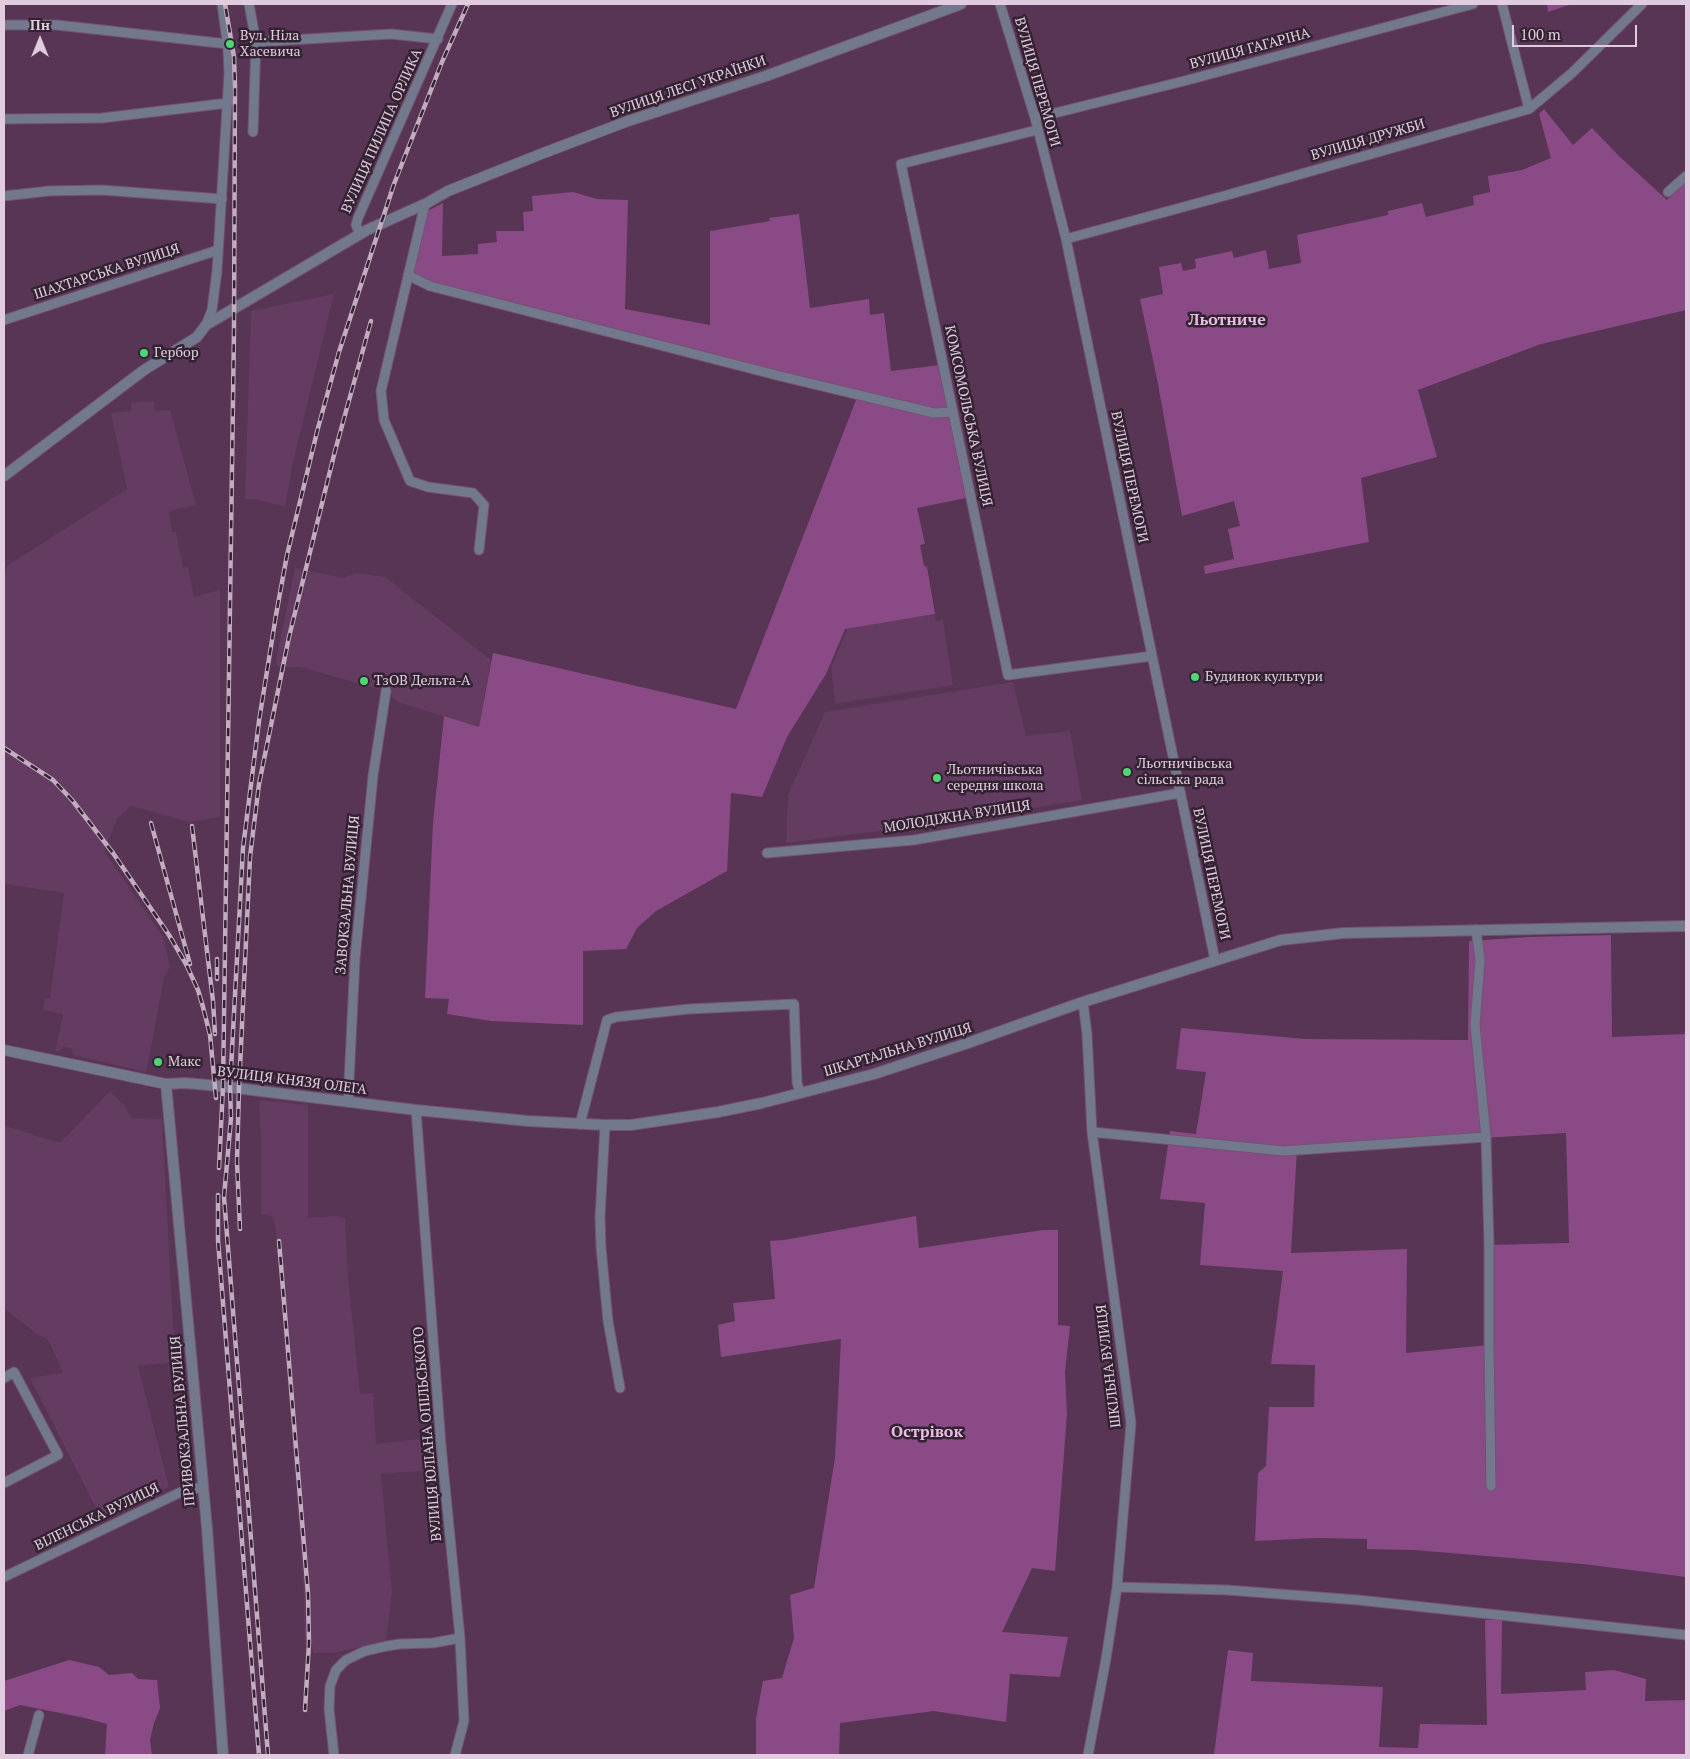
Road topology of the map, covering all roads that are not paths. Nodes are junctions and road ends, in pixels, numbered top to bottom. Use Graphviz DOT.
graph roads {
  1 [pos="222,4"];
  2 [pos="249,4"];
  3 [pos="452,4"];
  4 [pos="961,4"];
  5 [pos="1000,4"];
  6 [pos="1473,4"];
  7 [pos="1502,4"];
  8 [pos="1642,4"];
  9 [pos="4,25"];
  10 [pos="438,39"];
  11 [pos="256,42"];
  12 [pos="228,44"];
  13 [pos="228,103"];
  14 [pos="1529,108"];
  15 [pos="1035,118"];
  16 [pos="4,119"];
  17 [pos="1037,130"];
  18 [pos="253,132"];
  19 [pos="1686,176"];
  20 [pos="1668,192"];
  21 [pos="4,196"];
  22 [pos="222,199"];
  23 [pos="426,203"];
  24 [pos="363,232"];
  25 [pos="1066,239"];
  26 [pos="218,250"];
  27 [pos="408,275"];
  28 [pos="4,320"];
  29 [pos="206,325"];
  30 [pos="953,412"];
  31 [pos="4,476"];
  32 [pos="479,550"];
  33 [pos="1152,656"];
  34 [pos="386,691"];
  35 [pos="1180,793"];
  36 [pos="767,853"];
  37 [pos="1686,926"];
  38 [pos="1476,930"];
  39 [pos="1215,960"];
  40 [pos="1083,1002"];
  41 [pos="4,1050"];
  42 [pos="166,1084"];
  43 [pos="800,1093"];
  44 [pos="348,1102"];
  45 [pos="416,1110"];
  46 [pos="580,1124"];
  47 [pos="605,1126"];
  48 [pos="1092,1132"];
  49 [pos="1486,1137"];
  50 [pos="4,1378"];
  51 [pos="620,1388"];
  52 [pos="4,1483"];
  53 [pos="1491,1486"];
  54 [pos="203,1487"];
  55 [pos="4,1577"];
  56 [pos="1117,1587"];
  57 [pos="1686,1635"];
  58 [pos="460,1638"];
  59 [pos="39,1715"];
  60 [pos="28,1755"];
  61 [pos="223,1755"];
  62 [pos="334,1755"];
  63 [pos="456,1755"];
  64 [pos="1088,1755"];
  1 -- 12 [label="street"];
  2 -- 11 [label="street"];
  3 -- 10 [label="street, ВУЛИЦЯ ПИЛИПА ОРЛИКА"];
  4 -- 23 [label="street, ВУЛИЦЯ ЛЕСІ УКРАЇНКИ"];
  5 -- 15 [label="street, ВУЛИЦЯ ПЕРЕМОГИ"];
  6 -- 15 [label="street, ВУЛИЦЯ ГАГАРІНА"];
  7 -- 14 [label="street"];
  8 -- 14 [label="street, ВУЛИЦЯ ДРУЖБИ"];
  9 -- 12 [label="street"];
  10 -- 11 [label="street, ВУЛИЦЯ ПИЛИПА ОРЛИКА"];
  10 -- 24 [label="street, ВУЛИЦЯ ПИЛИПА ОРЛИКА"];
  11 -- 18 [label="street"];
  12 -- 13 [label="street"];
  13 -- 16 [label="street"];
  13 -- 22 [label="street"];
  14 -- 25 [label="street, ВУЛИЦЯ ДРУЖБИ"];
  15 -- 17 [label="street, ВУЛИЦЯ ПЕРЕМОГИ"];
  17 -- 25 [label="street, ВУЛИЦЯ ПЕРЕМОГИ"];
  17 -- 30 [label="street, КОМСОМОЛЬСЬКА ВУЛИЦЯ"];
  19 -- 20 [label="street"];
  21 -- 22 [label="street"];
  22 -- 26 [label="street"];
  23 -- 24 [label="street, ВУЛИЦЯ ЛЕСІ УКРАЇНКИ"];
  23 -- 27 [label="street"];
  24 -- 29 [label="street, ВУЛИЦЯ ЛЕСІ УКРАЇНКИ"];
  25 -- 33 [label="street, ВУЛИЦЯ ПЕРЕМОГИ"];
  26 -- 28 [label="street, ШАХТАРСЬКА ВУЛИЦЯ"];
  26 -- 29 [label="street"];
  27 -- 30 [label="street"];
  27 -- 32 [label="street"];
  29 -- 31 [label="street, ВУЛИЦЯ ЛЕСІ УКРАЇНКИ"];
  30 -- 33 [label="street, КОМСОМОЛЬСЬКА ВУЛИЦЯ"];
  33 -- 35 [label="street, ВУЛИЦЯ ПЕРЕМОГИ"];
  34 -- 44 [label="street, ЗАВОКЗАЛЬНА ВУЛИЦЯ"];
  35 -- 36 [label="street, МОЛОДІЖНА ВУЛИЦЯ"];
  35 -- 39 [label="street, ВУЛИЦЯ ПЕРЕМОГИ"];
  37 -- 38 [label="street, ШКАРТАЛЬНА ВУЛИЦЯ"];
  38 -- 39 [label="street, ШКАРТАЛЬНА ВУЛИЦЯ"];
  38 -- 49 [label="street"];
  39 -- 40 [label="street, ШКАРТАЛЬНА ВУЛИЦЯ"];
  40 -- 43 [label="street, ШКАРТАЛЬНА ВУЛИЦЯ"];
  40 -- 48 [label="street, ШКІЛЬНА ВУЛИЦЯ"];
  41 -- 42 [label="street, ВУЛИЦЯ КНЯЗЯ ОЛЕГА"];
  42 -- 44 [label="street, ВУЛИЦЯ КНЯЗЯ ОЛЕГА"];
  42 -- 54 [label="street, ПРИВОКЗАЛЬНА ВУЛИЦЯ"];
  43 -- 46 [label="street"];
  43 -- 47 [label="street, ШКАРТАЛЬНА ВУЛИЦЯ"];
  44 -- 45 [label="street, ВУЛИЦЯ КНЯЗЯ ОЛЕГА"];
  45 -- 46 [label="street, ВУЛИЦЯ КНЯЗЯ ОЛЕГА"];
  45 -- 58 [label="street, ВУЛИЦЯ ЮЛІАНА ОПІЛЬСЬКОГО"];
  46 -- 47 [label="street, ШКАРТАЛЬНА ВУЛИЦЯ"];
  47 -- 51 [label="street"];
  48 -- 49 [label="street"];
  48 -- 56 [label="street, ШКІЛЬНА ВУЛИЦЯ"];
  49 -- 53 [label="street"];
  50 -- 52 [label="street"];
  54 -- 55 [label="street, ВІЛЕНСЬКА ВУЛИЦЯ"];
  54 -- 61 [label="street, ПРИВОКЗАЛЬНА ВУЛИЦЯ"];
  56 -- 57 [label="street"];
  56 -- 64 [label="street, ШКІЛЬНА ВУЛИЦЯ"];
  58 -- 62 [label="street"];
  58 -- 63 [label="street, ВУЛИЦЯ ЮЛІАНА ОПІЛЬСЬКОГО"];
  59 -- 60 [label="street"];
}
